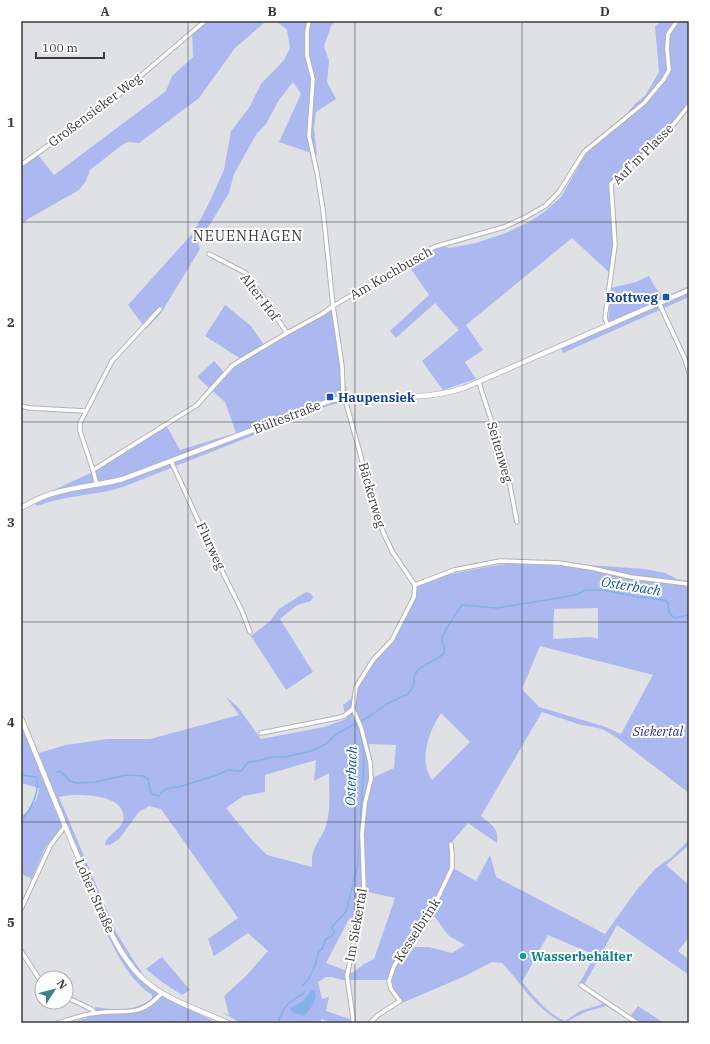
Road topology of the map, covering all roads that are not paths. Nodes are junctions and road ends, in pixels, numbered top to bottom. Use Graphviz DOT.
graph roads {
  1 [pos="205,21"];
  2 [pos="309,21"];
  3 [pos="677,21"];
  4 [pos="689,105"];
  5 [pos="21,165"];
  6 [pos="209,254"];
  7 [pos="689,290"];
  8 [pos="659,303"];
  9 [pos="333,306"];
  10 [pos="160,309"];
  11 [pos="608,326"];
  12 [pos="287,333"];
  13 [pos="689,373"];
  14 [pos="479,383"];
  15 [pos="345,398"];
  16 [pos="21,406"];
  17 [pos="85,411"];
  18 [pos="171,460"];
  19 [pos="93,470"];
  20 [pos="97,485"];
  21 [pos="21,508"];
  22 [pos="516,522"];
  23 [pos="689,584"];
  24 [pos="415,585"];
  25 [pos="250,632"];
  26 [pos="353,709"];
  27 [pos="21,718"];
  28 [pos="261,733"];
  29 [pos="65,826"];
  30 [pos="451,844"];
  31 [pos="21,909"];
  32 [pos="21,951"];
  33 [pos="34,971"];
  34 [pos="581,985"];
  35 [pos="162,993"];
  36 [pos="74,1001"];
  37 [pos="95,1013"];
  38 [pos="58,1023"];
  39 [pos="228,1023"];
  40 [pos="353,1023"];
  41 [pos="370,1023"];
  42 [pos="637,1023"];
  1 -- 5 [label="street, Großensieker Weg"];
  2 -- 9 [label="street"];
  3 -- 9 [label="street, Am Kochbusch"];
  4 -- 11 [label="street, Auf'm Plasse"];
  6 -- 12 [label="street, Alter Hof"];
  7 -- 8 [label="street, Bültestraße"];
  8 -- 11 [label="street, Bültestraße"];
  8 -- 13 [label="street"];
  9 -- 12 [label="street, Am Kochbusch"];
  9 -- 15 [label="street"];
  10 -- 17 [label="street"];
  11 -- 14 [label="street, Bültestraße"];
  12 -- 19 [label="street, Am Kochbusch"];
  14 -- 15 [label="street, Bültestraße"];
  14 -- 22 [label="street, Seitenweg"];
  15 -- 18 [label="street, Bültestraße"];
  15 -- 24 [label="street, Bäckerweg"];
  16 -- 17 [label="street"];
  17 -- 19 [label="street"];
  18 -- 20 [label="street, Bültestraße"];
  18 -- 25 [label="street, Flurweg"];
  19 -- 20 [label="street"];
  20 -- 21 [label="street, Bültestraße"];
  23 -- 24 [label="street"];
  24 -- 26 [label="street, Im Siekertal"];
  26 -- 28 [label="street"];
  26 -- 40 [label="street, Im Siekertal"];
  27 -- 29 [label="street, Loher Straße"];
  29 -- 31 [label="street"];
  29 -- 35 [label="street, Loher Straße"];
  30 -- 41 [label="street, Kesselbrink"];
  32 -- 33 [label="street"];
  34 -- 42 [label="street"];
  35 -- 37 [label="street"];
  35 -- 39 [label="street, Loher Straße"];
  36 -- 37 [label="street"];
  37 -- 38 [label="street"];
}
